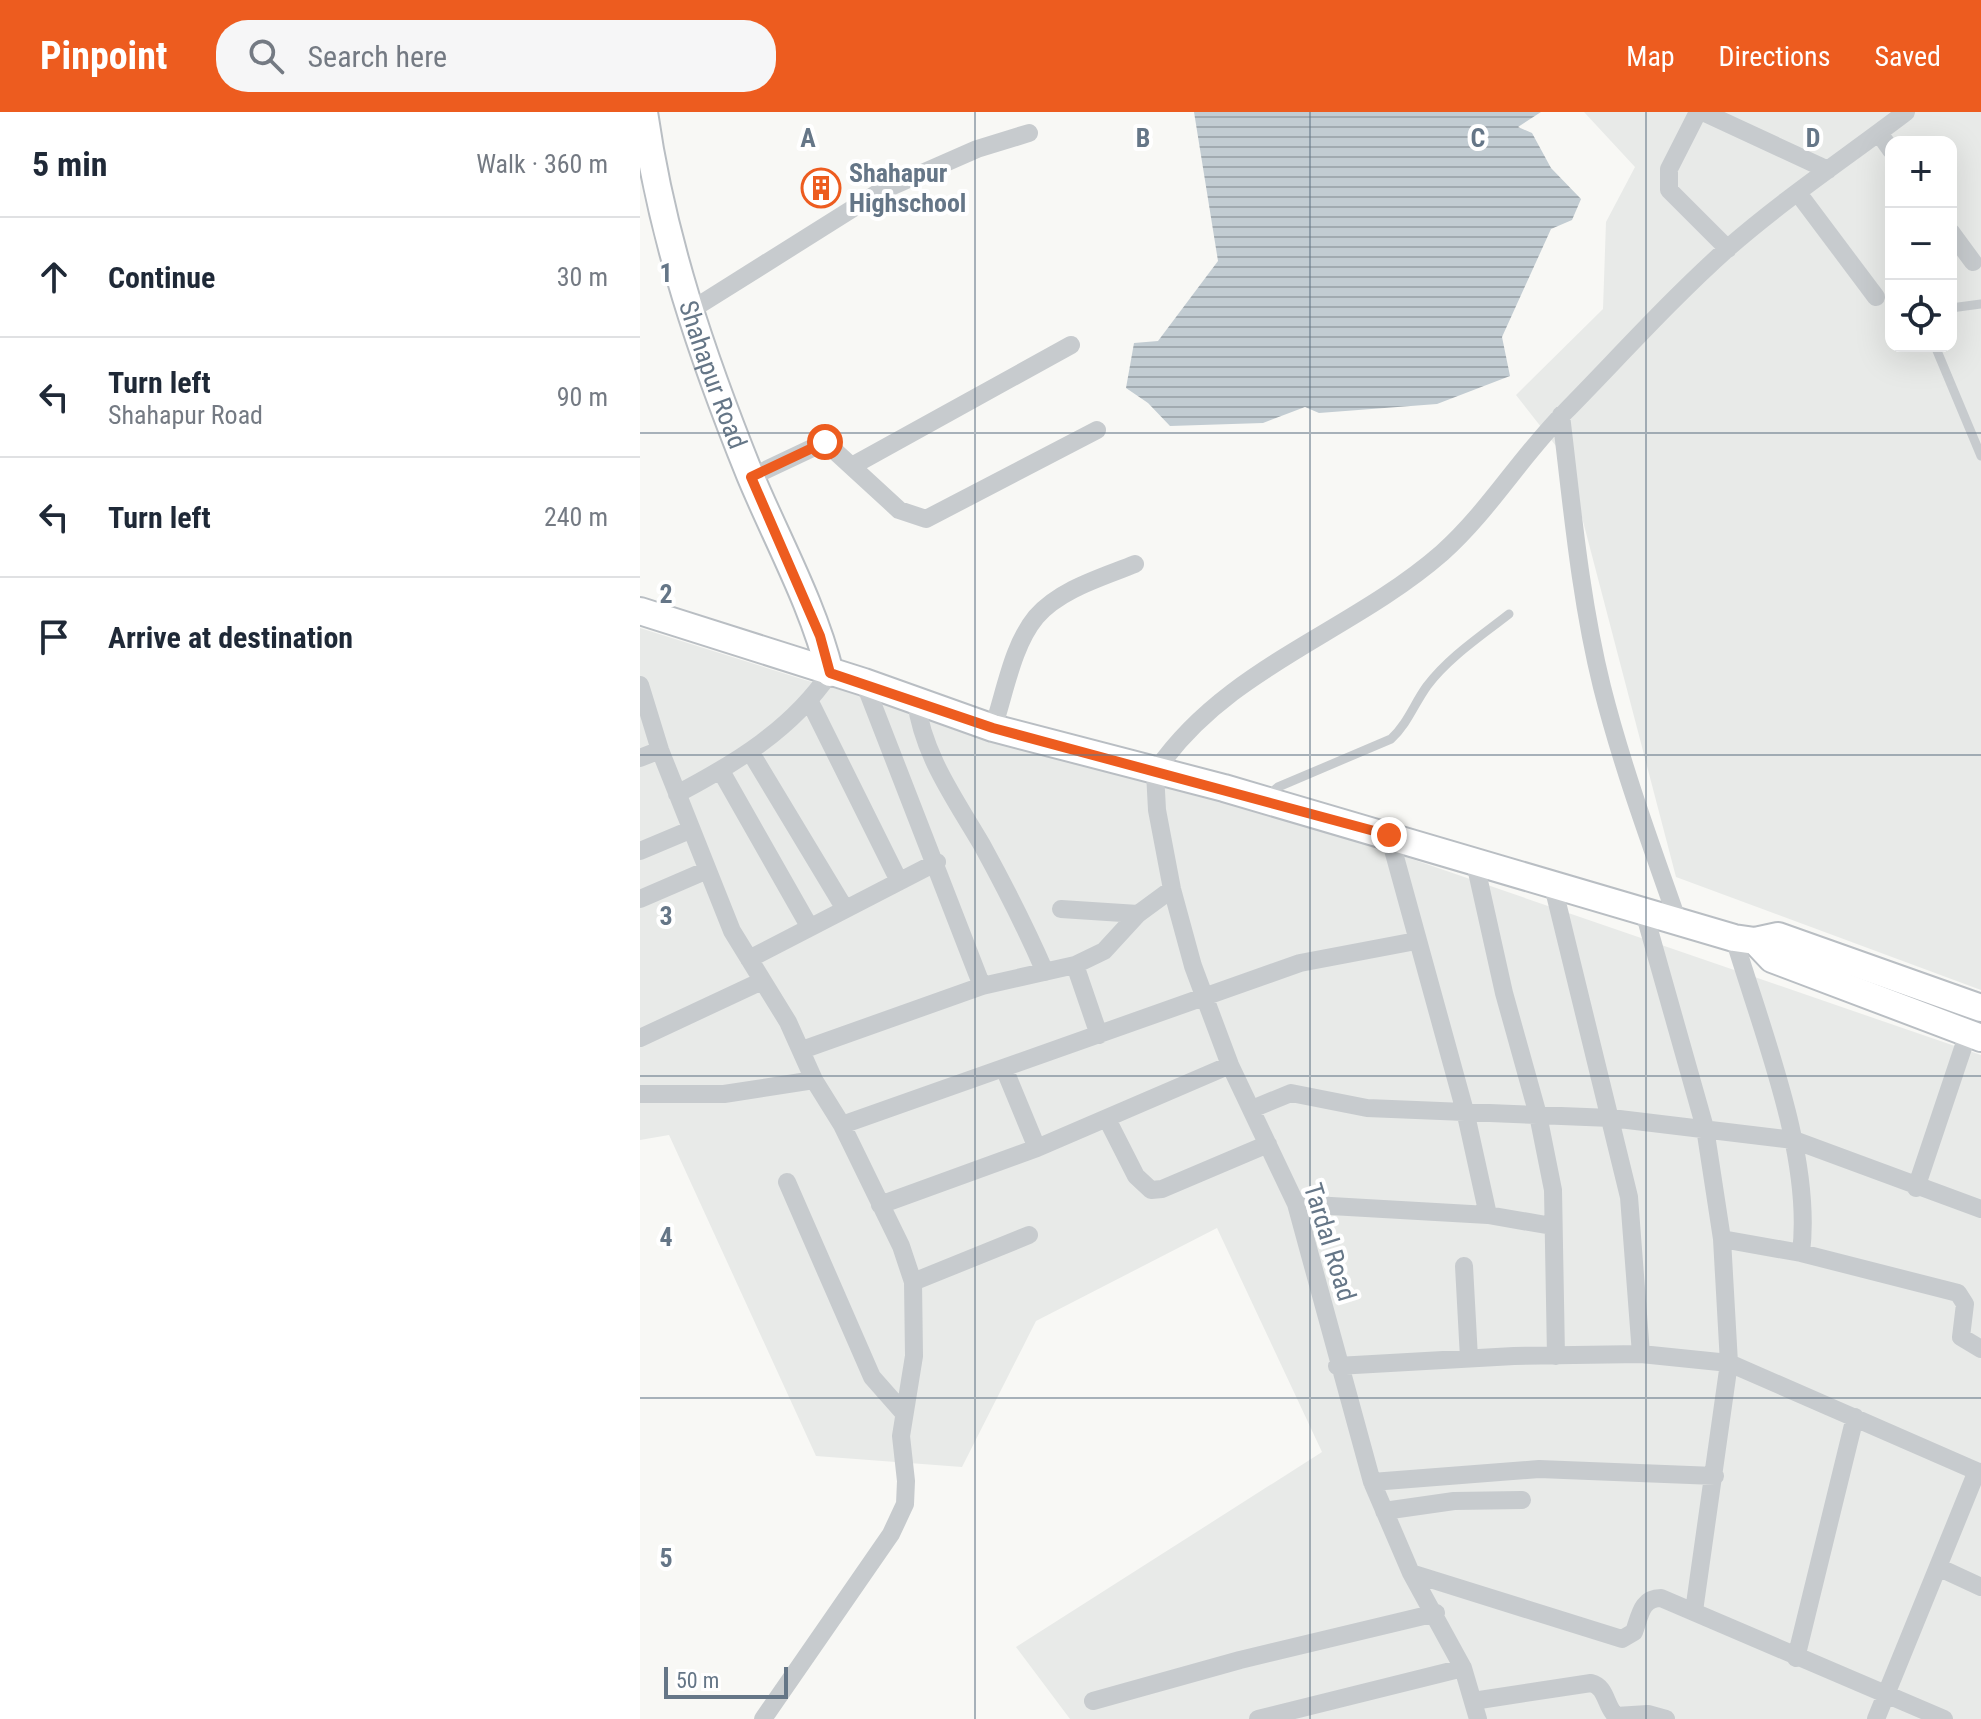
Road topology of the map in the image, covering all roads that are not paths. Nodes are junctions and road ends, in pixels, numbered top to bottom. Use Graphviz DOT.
graph roads {
  1 [pos="644,112"];
  2 [pos="1905,112"];
  3 [pos="1696,114"];
  4 [pos="1029,133"];
  5 [pos="1879,133"];
  6 [pos="1885,142"];
  7 [pos="646,163"];
  8 [pos="1828,170"];
  9 [pos="1798,193"];
  10 [pos="1957,240"];
  11 [pos="1728,249"];
  12 [pos="1973,262"];
  13 [pos="1876,297"];
  14 [pos="1981,304"];
  15 [pos="1957,307"];
  16 [pos="688,312"];
  17 [pos="1071,345"];
  18 [pos="1938,352"];
  19 [pos="1561,415"];
  20 [pos="1097,430"];
  21 [pos="1981,456"];
  22 [pos="852,466"];
  23 [pos="751,477"];
  24 [pos="1135,564"];
  25 [pos="640,611"];
  26 [pos="1509,614"];
  27 [pos="830,673"];
  28 [pos="864,682"];
  29 [pos="640,685"];
  30 [pos="916,701"];
  31 [pos="810,702"];
  32 [pos="993,728"];
  33 [pos="660,750"];
  34 [pos="751,753"];
  35 [pos="640,758"];
  36 [pos="721,771"];
  37 [pos="1155,772"];
  38 [pos="677,794"];
  39 [pos="1263,800"];
  40 [pos="690,830"];
  41 [pos="1389,835"];
  42 [pos="640,851"];
  43 [pos="937,862"];
  44 [pos="1475,863"];
  45 [pos="705,871"];
  46 [pos="899,881"];
  47 [pos="1552,882"];
  48 [pos="1172,889"];
  49 [pos="640,899"];
  50 [pos="845,909"];
  51 [pos="1061,909"];
  52 [pos="1644,912"];
  53 [pos="1138,914"];
  54 [pos="1677,919"];
  55 [pos="809,926"];
  56 [pos="1745,939"];
  57 [pos="1416,941"];
  58 [pos="749,959"];
  59 [pos="1075,965"];
  60 [pos="1045,972"];
  61 [pos="762,981"];
  62 [pos="982,986"];
  63 [pos="1205,996"];
  64 [pos="1981,1008"];
  65 [pos="1099,1035"];
  66 [pos="1975,1035"];
  67 [pos="640,1038"];
  68 [pos="802,1050"];
  69 [pos="1230,1065"];
  70 [pos="1004,1068"];
  71 [pos="814,1080"];
  72 [pos="640,1094"];
  73 [pos="1252,1109"];
  74 [pos="1466,1115"];
  75 [pos="1538,1115"];
  76 [pos="1611,1118"];
  77 [pos="1107,1119"];
  78 [pos="842,1125"];
  79 [pos="1705,1128"];
  80 [pos="1794,1140"];
  81 [pos="1268,1144"];
  82 [pos="1037,1148"];
  83 [pos="787,1182"];
  84 [pos="1916,1188"];
  85 [pos="1296,1204"];
  86 [pos="880,1205"];
  87 [pos="1981,1209"];
  88 [pos="1488,1215"];
  89 [pos="1552,1226"];
  90 [pos="1029,1235"];
  91 [pos="1722,1239"];
  92 [pos="1801,1253"];
  93 [pos="1464,1266"];
  94 [pos="913,1282"];
  95 [pos="1981,1349"];
  96 [pos="1641,1354"];
  97 [pos="1556,1356"];
  98 [pos="1469,1358"];
  99 [pos="1729,1363"];
  100 [pos="1337,1366"];
  101 [pos="902,1411"];
  102 [pos="1855,1417"];
  103 [pos="1979,1472"];
  104 [pos="1715,1476"];
  105 [pos="1372,1482"];
  106 [pos="1522,1500"];
  107 [pos="1384,1511"];
  108 [pos="1940,1568"];
  109 [pos="1411,1573"];
  110 [pos="1981,1587"];
  111 [pos="1694,1611"];
  112 [pos="1436,1613"];
  113 [pos="1796,1658"];
  114 [pos="1463,1668"];
  115 [pos="1888,1695"];
  116 [pos="1093,1701"];
  117 [pos="1476,1710"];
  118 [pos="763,1719"];
  119 [pos="1258,1719"];
  120 [pos="1666,1719"];
  121 [pos="1876,1719"];
  122 [pos="1944,1719"];
  1 -- 7 [label="main road, Shahapur Road"];
  2 -- 5 [label="street"];
  3 -- 8 [label="street"];
  3 -- 11 [label="street"];
  4 -- 16 [label="street"];
  5 -- 6 [label="street"];
  5 -- 8 [label="street"];
  7 -- 16 [label="main road, Shahapur Road"];
  8 -- 9 [label="street"];
  9 -- 11 [label="street"];
  9 -- 13 [label="street"];
  10 -- 12 [label="street"];
  11 -- 19 [label="street"];
  14 -- 15 [label="lane"];
  16 -- 23 [label="main road, Shahapur Road"];
  17 -- 22 [label="street"];
  18 -- 21 [label="lane"];
  19 -- 37 [label="street"];
  19 -- 54 [label="street"];
  20 -- 22 [label="street"];
  22 -- 23 [label="street"];
  23 -- 27 [label="main road, Shahapur Road"];
  24 -- 32 [label="street"];
  25 -- 27 [label="main road"];
  26 -- 39 [label="lane"];
  27 -- 28 [label="main road"];
  27 -- 31 [label="street"];
  28 -- 30 [label="main road"];
  28 -- 43 [label="street"];
  29 -- 33 [label="street"];
  30 -- 32 [label="main road"];
  30 -- 60 [label="street"];
  31 -- 34 [label="street"];
  31 -- 46 [label="street"];
  32 -- 37 [label="main road"];
  33 -- 35 [label="street"];
  33 -- 38 [label="street"];
  34 -- 36 [label="street"];
  34 -- 50 [label="street"];
  36 -- 38 [label="street"];
  36 -- 55 [label="street"];
  37 -- 39 [label="main road"];
  37 -- 48 [label="street, Tardal Road"];
  38 -- 40 [label="street"];
  39 -- 41 [label="main road"];
  40 -- 42 [label="street"];
  40 -- 45 [label="street"];
  41 -- 44 [label="main road"];
  41 -- 57 [label="street"];
  43 -- 46 [label="street"];
  43 -- 62 [label="street"];
  44 -- 47 [label="main road"];
  44 -- 75 [label="street"];
  45 -- 49 [label="street"];
  45 -- 58 [label="street"];
  46 -- 50 [label="street"];
  47 -- 52 [label="main road"];
  47 -- 76 [label="street"];
  48 -- 53 [label="street"];
  48 -- 63 [label="street, Tardal Road"];
  50 -- 55 [label="street"];
  51 -- 53 [label="street"];
  52 -- 54 [label="main road"];
  52 -- 79 [label="street"];
  53 -- 59 [label="street"];
  54 -- 56 [label="main road"];
  55 -- 58 [label="street"];
  56 -- 64 [label="main road"];
  56 -- 66 [label="main road"];
  56 -- 80 [label="street"];
  57 -- 63 [label="street"];
  57 -- 74 [label="street"];
  58 -- 61 [label="street"];
  59 -- 60 [label="street"];
  59 -- 65 [label="street"];
  60 -- 62 [label="street"];
  61 -- 67 [label="street"];
  61 -- 68 [label="street"];
  62 -- 68 [label="street"];
  63 -- 65 [label="street"];
  63 -- 69 [label="street, Tardal Road"];
  65 -- 70 [label="street"];
  66 -- 84 [label="street"];
  68 -- 71 [label="street"];
  69 -- 73 [label="street, Tardal Road"];
  69 -- 77 [label="street"];
  70 -- 78 [label="street"];
  70 -- 82 [label="street"];
  71 -- 72 [label="street"];
  71 -- 78 [label="street"];
  73 -- 74 [label="street"];
  73 -- 81 [label="street, Tardal Road"];
  74 -- 75 [label="street"];
  74 -- 88 [label="street"];
  75 -- 76 [label="street"];
  75 -- 89 [label="street"];
  76 -- 79 [label="street"];
  76 -- 96 [label="street"];
  77 -- 81 [label="street"];
  77 -- 82 [label="street"];
  78 -- 86 [label="street"];
  79 -- 80 [label="street"];
  79 -- 91 [label="street"];
  80 -- 84 [label="street"];
  80 -- 92 [label="street"];
  81 -- 85 [label="street, Tardal Road"];
  82 -- 86 [label="street"];
  83 -- 101 [label="street"];
  84 -- 87 [label="street"];
  85 -- 88 [label="street"];
  85 -- 100 [label="street, Tardal Road"];
  86 -- 94 [label="street"];
  88 -- 89 [label="street"];
  89 -- 97 [label="street"];
  90 -- 94 [label="street"];
  91 -- 92 [label="street"];
  91 -- 99 [label="street"];
  92 -- 95 [label="street"];
  93 -- 98 [label="street"];
  94 -- 101 [label="street"];
  96 -- 97 [label="street"];
  96 -- 99 [label="street"];
  97 -- 98 [label="street"];
  98 -- 100 [label="street"];
  99 -- 102 [label="street"];
  99 -- 104 [label="street"];
  100 -- 105 [label="street, Tardal Road"];
  101 -- 118 [label="street"];
  102 -- 103 [label="street"];
  102 -- 113 [label="street"];
  103 -- 108 [label="street"];
  104 -- 105 [label="street"];
  104 -- 111 [label="street"];
  105 -- 107 [label="street, Tardal Road"];
  106 -- 107 [label="street"];
  107 -- 109 [label="street, Tardal Road"];
  108 -- 110 [label="street"];
  108 -- 115 [label="street"];
  109 -- 111 [label="street"];
  109 -- 112 [label="street, Tardal Road"];
  111 -- 113 [label="street"];
  112 -- 114 [label="street, Tardal Road"];
  112 -- 116 [label="street"];
  113 -- 115 [label="street"];
  114 -- 117 [label="street, Tardal Road"];
  114 -- 119 [label="street"];
  115 -- 121 [label="street"];
  115 -- 122 [label="street"];
  117 -- 120 [label="street"];
}
